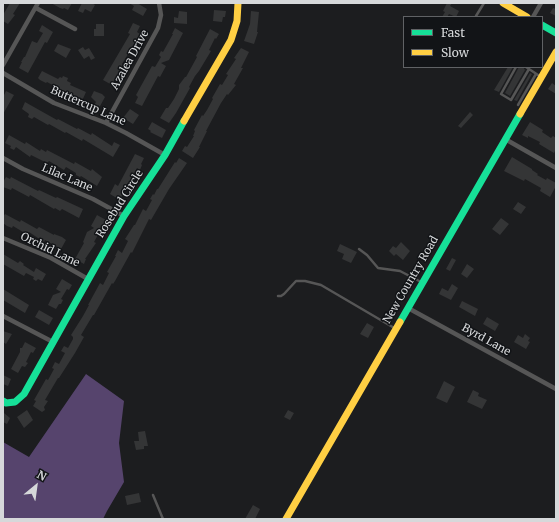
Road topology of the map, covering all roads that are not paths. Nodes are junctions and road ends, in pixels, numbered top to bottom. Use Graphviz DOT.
graph roads {
  1 [pos="159,3"];
  2 [pos="238,3"];
  3 [pos="484,3"];
  4 [pos="503,3"];
  5 [pos="541,3"];
  6 [pos="37,5"];
  7 [pos="476,16"];
  8 [pos="525,16"];
  9 [pos="534,16"];
  10 [pos="543,26"];
  11 [pos="75,30"];
  12 [pos="556,33"];
  13 [pos="556,52"];
  14 [pos="3,64"];
  15 [pos="515,68"];
  16 [pos="528,68"];
  17 [pos="3,74"];
  18 [pos="539,75"];
  19 [pos="518,105"];
  20 [pos="106,123"];
  21 [pos="505,139"];
  22 [pos="165,155"];
  23 [pos="3,158"];
  24 [pos="556,168"];
  25 [pos="124,216"];
  26 [pos="3,238"];
  27 [pos="359,249"];
  28 [pos="88,279"];
  29 [pos="423,283"];
  30 [pos="278,296"];
  31 [pos="408,308"];
  32 [pos="3,316"];
  33 [pos="396,329"];
  34 [pos="53,342"];
  35 [pos="556,388"];
  36 [pos="3,401"];
  37 [pos="153,495"];
  38 [pos="163,519"];
  39 [pos="286,519"];
  1 -- 20 [label="street, Azalea Drive"];
  2 -- 22 [label="street, Rosebud Circle"];
  3 -- 7 [label="lane"];
  4 -- 8 [label="street"];
  5 -- 9 [label="street"];
  6 -- 11 [label="street"];
  6 -- 14 [label="street"];
  10 -- 12 [label="street"];
  13 -- 18 [label="street, New Country Road"];
  15 -- 16 [label="lane"];
  16 -- 18 [label="lane"];
  17 -- 20 [label="street, Buttercup Lane"];
  18 -- 19 [label="lane"];
  18 -- 21 [label="street, New Country Road"];
  20 -- 22 [label="street, Buttercup Lane"];
  21 -- 24 [label="street"];
  21 -- 29 [label="street, New Country Road"];
  22 -- 25 [label="street, Rosebud Circle"];
  23 -- 25 [label="street, Lilac Lane"];
  25 -- 28 [label="street, Rosebud Circle"];
  26 -- 28 [label="street, Orchid Lane"];
  27 -- 29 [label="lane"];
  28 -- 34 [label="street, Rosebud Circle"];
  29 -- 31 [label="street, New Country Road"];
  30 -- 33 [label="lane"];
  31 -- 33 [label="street, New Country Road"];
  31 -- 35 [label="street, Byrd Lane"];
  32 -- 34 [label="street"];
  33 -- 39 [label="street, New Country Road"];
  34 -- 36 [label="street, Rosebud Circle"];
  37 -- 38 [label="lane"];
}
